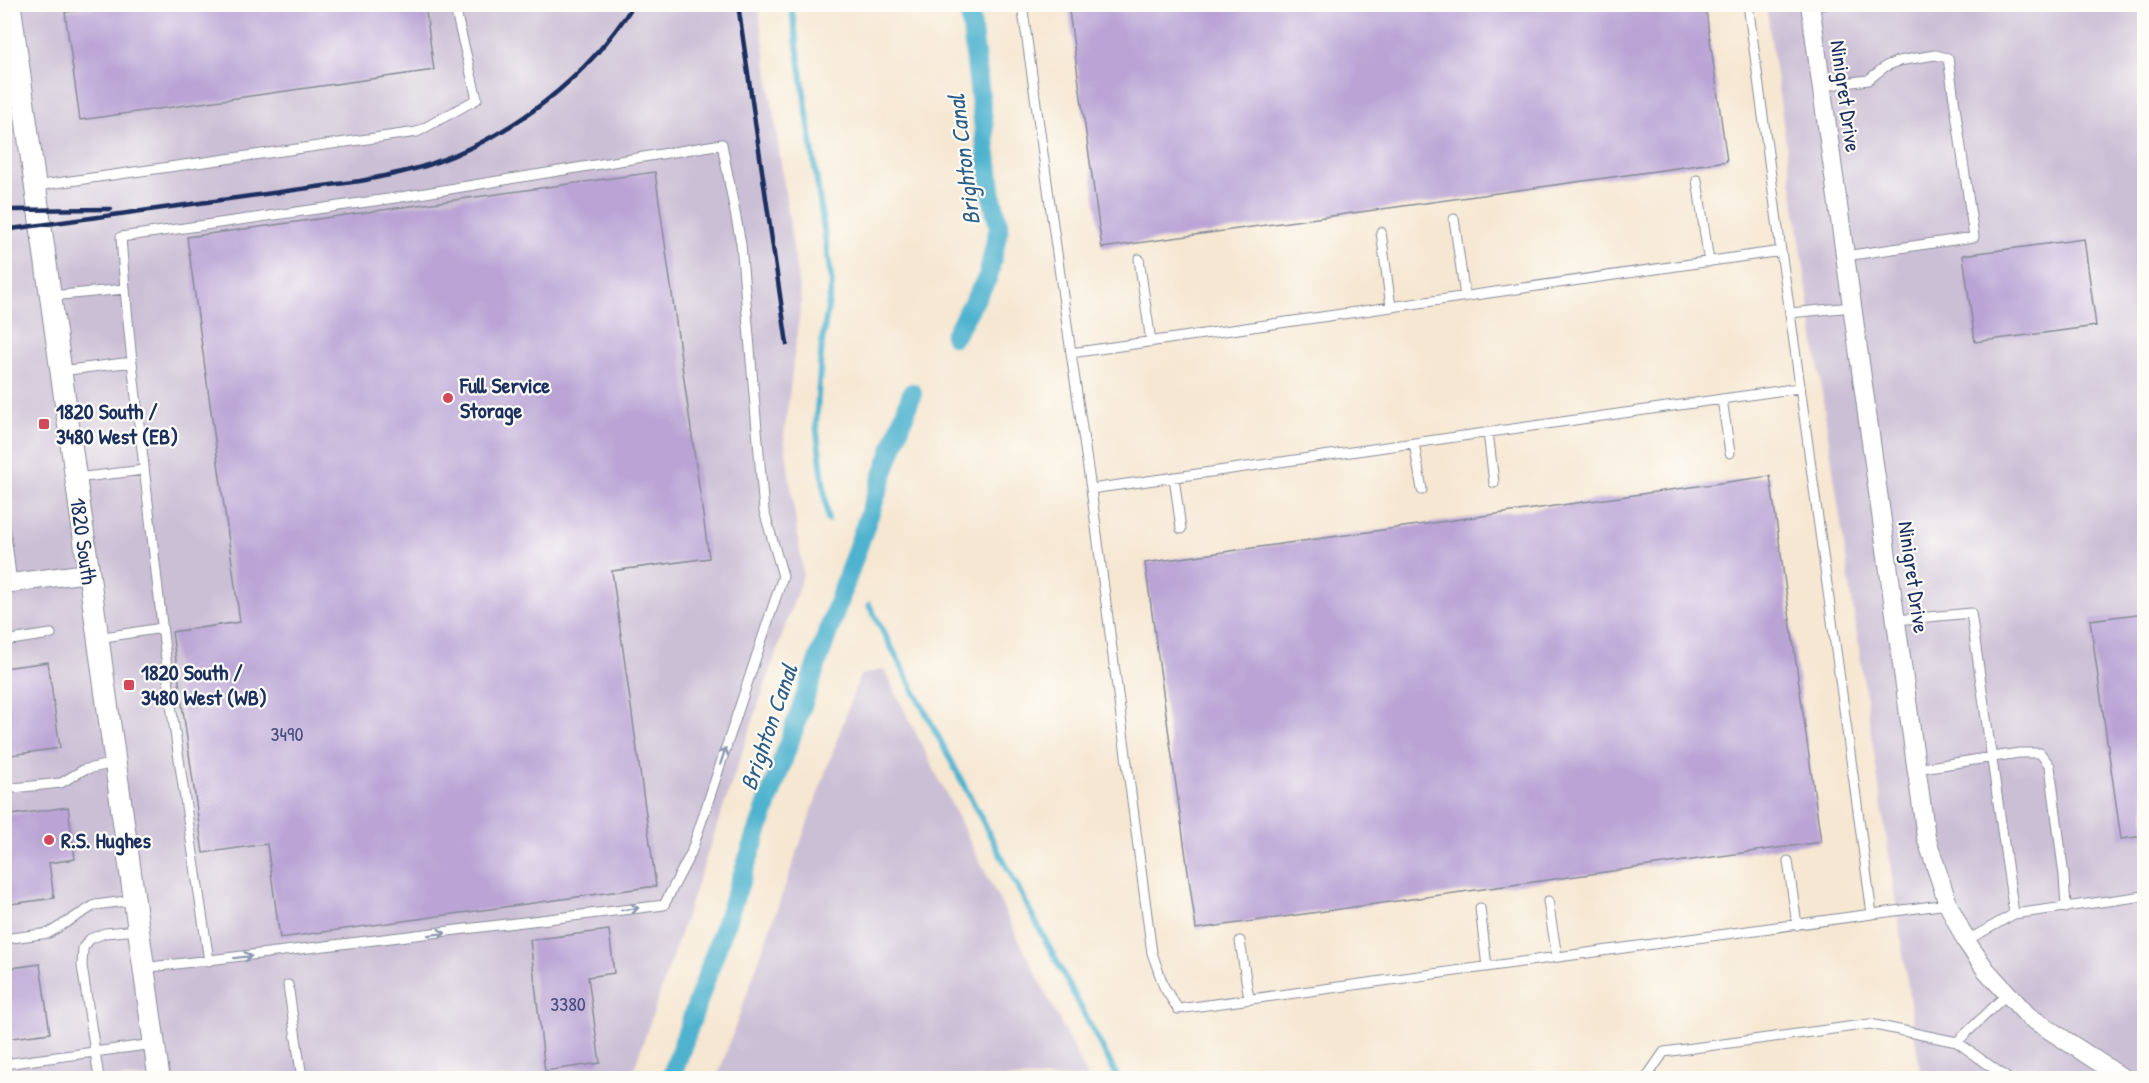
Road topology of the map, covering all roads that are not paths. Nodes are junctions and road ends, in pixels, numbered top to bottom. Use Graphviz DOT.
graph roads {
  1 [pos="10,4"];
  2 [pos="454,4"];
  3 [pos="1022,4"];
  4 [pos="1748,4"];
  5 [pos="1816,5"];
  6 [pos="1821,86"];
  7 [pos="1696,180"];
  8 [pos="35,186"];
  9 [pos="1454,219"];
  10 [pos="1381,232"];
  11 [pos="1781,251"];
  12 [pos="1845,256"];
  13 [pos="1139,259"];
  14 [pos="1709,262"];
  15 [pos="125,289"];
  16 [pos="50,296"];
  17 [pos="1465,297"];
  18 [pos="1852,307"];
  19 [pos="1391,308"];
  20 [pos="1790,313"];
  21 [pos="1151,342"];
  22 [pos="1071,353"];
  23 [pos="132,362"];
  24 [pos="60,372"];
  25 [pos="1799,388"];
  26 [pos="1722,399"];
  27 [pos="1488,432"];
  28 [pos="1414,443"];
  29 [pos="1730,453"];
  30 [pos="144,470"];
  31 [pos="1174,477"];
  32 [pos="75,478"];
  33 [pos="1494,483"];
  34 [pos="1091,489"];
  35 [pos="1422,490"];
  36 [pos="4,520"];
  37 [pos="1181,529"];
  38 [pos="88,573"];
  39 [pos="8,584"];
  40 [pos="1896,620"];
  41 [pos="162,628"];
  42 [pos="51,634"];
  43 [pos="98,638"];
  44 [pos="4,641"];
  45 [pos="1992,758"];
  46 [pos="115,763"];
  47 [pos="1916,769"];
  48 [pos="4,789"];
  49 [pos="1788,861"];
  50 [pos="2145,896"];
  51 [pos="134,900"];
  52 [pos="1548,901"];
  53 [pos="1948,904"];
  54 [pos="1480,908"];
  55 [pos="2066,908"];
  56 [pos="1872,914"];
  57 [pos="2014,914"];
  58 [pos="1797,925"];
  59 [pos="138,930"];
  60 [pos="4,939"];
  61 [pos="1240,941"];
  62 [pos="1966,941"];
  63 [pos="1557,957"];
  64 [pos="209,961"];
  65 [pos="1487,967"];
  66 [pos="143,969"];
  67 [pos="288,985"];
  68 [pos="2006,995"];
  69 [pos="1249,999"];
  70 [pos="1957,1042"];
  71 [pos="154,1044"];
  72 [pos="95,1052"];
  73 [pos="4,1064"];
  74 [pos="99,1078"];
  75 [pos="159,1078"];
  76 [pos="302,1078"];
  77 [pos="1646,1078"];
  78 [pos="2007,1078"];
  79 [pos="2123,1078"];
  1 -- 8 [label="street, 1820 South"];
  2 -- 8 [label="lane"];
  3 -- 22 [label="lane"];
  4 -- 11 [label="lane"];
  5 -- 6 [label="street, Ninigret Drive"];
  6 -- 12 [label="street, Ninigret Drive"];
  6 -- 12 [label="lane"];
  7 -- 14 [label="lane"];
  8 -- 16 [label="street, 1820 South"];
  9 -- 17 [label="lane"];
  10 -- 19 [label="lane"];
  11 -- 14 [label="lane"];
  11 -- 20 [label="lane"];
  12 -- 18 [label="street, Ninigret Drive"];
  13 -- 21 [label="lane"];
  14 -- 17 [label="lane"];
  15 -- 16 [label="lane"];
  15 -- 23 [label="lane"];
  64 -- 15 [label="lane, one-way"];
  16 -- 24 [label="street, 1820 South"];
  17 -- 19 [label="lane"];
  18 -- 20 [label="lane"];
  18 -- 40 [label="street, Ninigret Drive"];
  19 -- 21 [label="lane"];
  20 -- 25 [label="lane"];
  21 -- 22 [label="lane"];
  22 -- 34 [label="lane"];
  23 -- 24 [label="lane"];
  23 -- 30 [label="lane"];
  24 -- 32 [label="street, 1820 South"];
  25 -- 26 [label="lane"];
  25 -- 56 [label="lane"];
  26 -- 27 [label="lane"];
  26 -- 29 [label="lane"];
  27 -- 28 [label="lane"];
  27 -- 33 [label="lane"];
  28 -- 31 [label="lane"];
  28 -- 35 [label="lane"];
  30 -- 32 [label="lane"];
  30 -- 41 [label="lane"];
  31 -- 34 [label="lane"];
  31 -- 37 [label="lane"];
  32 -- 38 [label="street, 1820 South"];
  34 -- 69 [label="lane"];
  36 -- 39 [label="lane"];
  38 -- 39 [label="street"];
  38 -- 43 [label="street, 1820 South"];
  40 -- 45 [label="lane"];
  40 -- 47 [label="street, Ninigret Drive"];
  41 -- 43 [label="lane"];
  41 -- 64 [label="lane"];
  42 -- 44 [label="lane"];
  43 -- 46 [label="street, 1820 South"];
  45 -- 47 [label="lane"];
  45 -- 55 [label="lane"];
  45 -- 57 [label="lane"];
  46 -- 48 [label="lane"];
  46 -- 51 [label="street, 1820 South"];
  47 -- 53 [label="street, Ninigret Drive"];
  49 -- 58 [label="lane"];
  50 -- 55 [label="lane"];
  51 -- 59 [label="street, 1820 South"];
  51 -- 60 [label="lane"];
  52 -- 63 [label="lane"];
  53 -- 56 [label="lane"];
  53 -- 62 [label="street, Ninigret Drive"];
  54 -- 65 [label="lane"];
  55 -- 57 [label="lane"];
  56 -- 58 [label="lane"];
  57 -- 62 [label="lane"];
  58 -- 63 [label="lane"];
  59 -- 66 [label="street, 1820 South"];
  59 -- 72 [label="lane"];
  61 -- 69 [label="lane"];
  62 -- 68 [label="street, Ninigret Drive"];
  63 -- 65 [label="lane"];
  64 -- 66 [label="lane"];
  65 -- 69 [label="lane"];
  66 -- 71 [label="street, 1820 South"];
  67 -- 76 [label="lane"];
  68 -- 70 [label="lane"];
  68 -- 79 [label="street, Ninigret Drive"];
  70 -- 77 [label="lane"];
  70 -- 78 [label="lane"];
  71 -- 72 [label="lane"];
  71 -- 75 [label="street, 1820 South"];
  72 -- 73 [label="lane"];
  72 -- 74 [label="lane"];
}
